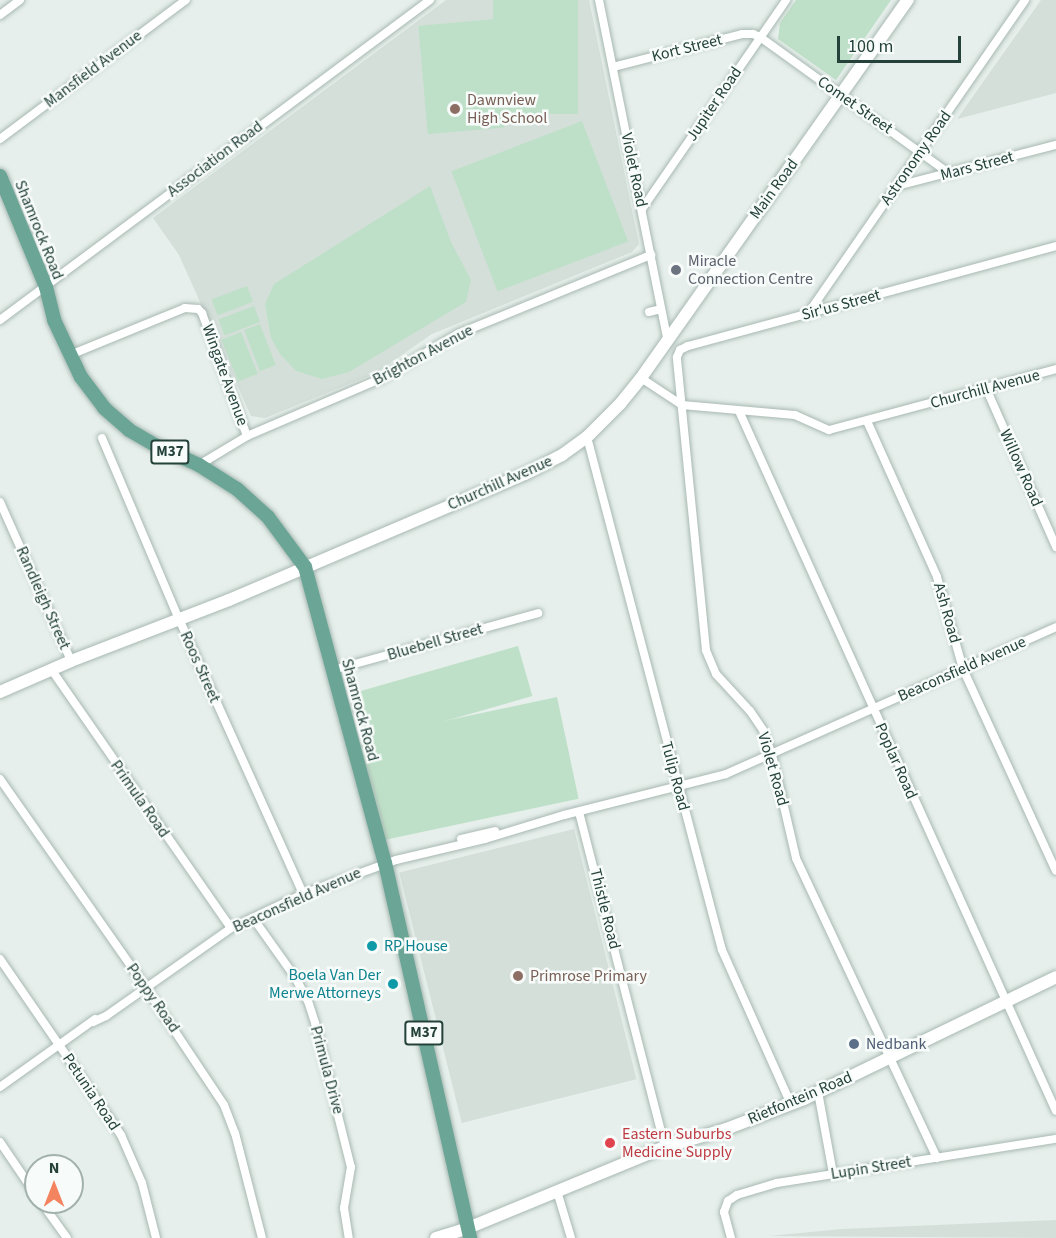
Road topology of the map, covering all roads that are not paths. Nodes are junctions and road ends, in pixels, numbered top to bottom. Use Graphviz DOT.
graph roads {
  1 [pos="20,0"];
  2 [pos="186,0"];
  3 [pos="430,0"];
  4 [pos="599,0"];
  5 [pos="786,0"];
  6 [pos="908,0"];
  7 [pos="1025,0"];
  8 [pos="0,15"];
  9 [pos="760,37"];
  10 [pos="613,67"];
  11 [pos="840,95"];
  12 [pos="0,139"];
  13 [pos="1056,145"];
  14 [pos="920,151"];
  15 [pos="950,174"];
  16 [pos="0,176"];
  17 [pos="897,186"];
  18 [pos="0,197"];
  19 [pos="642,209"];
  20 [pos="1056,246"];
  21 [pos="651,255"];
  22 [pos="44,292"];
  23 [pos="661,309"];
  24 [pos="649,312"];
  25 [pos="806,315"];
  26 [pos="0,320"];
  27 [pos="668,341"];
  28 [pos="70,355"];
  29 [pos="1056,369"];
  30 [pos="641,378"];
  31 [pos="986,388"];
  32 [pos="682,405"];
  33 [pos="739,411"];
  34 [pos="867,421"];
  35 [pos="247,436"];
  36 [pos="586,437"];
  37 [pos="102,438"];
  38 [pos="200,465"];
  39 [pos="0,502"];
  40 [pos="2,515"];
  41 [pos="1056,547"];
  42 [pos="305,567"];
  43 [pos="538,613"];
  44 [pos="179,619"];
  45 [pos="1056,627"];
  46 [pos="71,661"];
  47 [pos="51,669"];
  48 [pos="963,669"];
  49 [pos="333,670"];
  50 [pos="0,692"];
  51 [pos="873,709"];
  52 [pos="772,755"];
  53 [pos="0,779"];
  54 [pos="678,787"];
  55 [pos="579,812"];
  56 [pos="385,863"];
  57 [pos="1056,871"];
  58 [pos="303,894"];
  59 [pos="253,918"];
  60 [pos="231,928"];
  61 [pos="0,959"];
  62 [pos="1056,977"];
  63 [pos="145,986"];
  64 [pos="1006,1003"];
  65 [pos="59,1045"];
  66 [pos="890,1059"];
  67 [pos="0,1087"];
  68 [pos="818,1092"];
  69 [pos="791,1104"];
  70 [pos="1056,1111"];
  71 [pos="1056,1139"];
  72 [pos="0,1142"];
  73 [pos="664,1147"];
  74 [pos="937,1158"];
  75 [pos="833,1174"];
  76 [pos="24,1177"];
  77 [pos="557,1191"];
  78 [pos="49,1214"];
  79 [pos="469,1233"];
  80 [pos="66,1238"];
  81 [pos="156,1238"];
  82 [pos="262,1238"];
  83 [pos="349,1238"];
  84 [pos="435,1238"];
  85 [pos="571,1238"];
  86 [pos="731,1238"];
  1 -- 8 [label="street"];
  2 -- 12 [label="street, Mansfield Avenue"];
  3 -- 22 [label="street, Association Road"];
  4 -- 10 [label="street, Violet Road"];
  5 -- 9 [label="street, Jupiter Road"];
  6 -- 11 [label="street, Main Road"];
  7 -- 14 [label="street, Astronomy Road"];
  9 -- 10 [label="street, Kort Street"];
  9 -- 11 [label="street, Comet Street"];
  9 -- 19 [label="street, Jupiter Road"];
  10 -- 19 [label="street, Violet Road"];
  11 -- 14 [label="street, Comet Street"];
  11 -- 27 [label="street, Main Road"];
  13 -- 15 [label="street, Mars Street"];
  14 -- 15 [label="street, Comet Street"];
  14 -- 17 [label="street, Astronomy Road"];
  15 -- 17 [label="street, Mars Street"];
  16 -- 22 [label="main road, Shamrock Road / M37"];
  17 -- 25 [label="street, Astronomy Road"];
  18 -- 22 [label="main road, Shamrock Road / M37"];
  19 -- 21 [label="street, Violet Road"];
  20 -- 25 [label="street, Sir'us Street"];
  21 -- 23 [label="street, Violet Road"];
  21 -- 35 [label="street, Brighton Avenue"];
  22 -- 26 [label="street, Association Road"];
  22 -- 28 [label="main road, Shamrock Road / M37"];
  23 -- 24 [label="street"];
  23 -- 27 [label="street, Violet Road"];
  25 -- 32 [label="street, Sir'us Street"];
  27 -- 30 [label="street, Main Road"];
  28 -- 35 [label="street, Wingate Avenue"];
  28 -- 38 [label="main road, Shamrock Road / M37"];
  29 -- 31 [label="street, Churchill Avenue"];
  30 -- 32 [label="street, Churchill Avenue"];
  30 -- 36 [label="street, Churchill Avenue"];
  31 -- 34 [label="street, Churchill Avenue"];
  31 -- 41 [label="street, Willow Road"];
  32 -- 33 [label="street, Churchill Avenue"];
  32 -- 52 [label="street, Violet Road"];
  33 -- 34 [label="street, Churchill Avenue"];
  33 -- 51 [label="street, Poplar Road"];
  34 -- 48 [label="street, Ash Road"];
  35 -- 38 [label="street, Brighton Avenue"];
  36 -- 42 [label="street, Churchill Avenue"];
  36 -- 54 [label="street, Tulip Road"];
  37 -- 44 [label="street, Roos Street"];
  38 -- 42 [label="main road, Shamrock Road / M37"];
  39 -- 40 [label="street, Randleigh Street"];
  40 -- 46 [label="street, Randleigh Street"];
  42 -- 44 [label="street, Churchill Avenue"];
  42 -- 49 [label="main road, Shamrock Road / M37"];
  43 -- 49 [label="street, Bluebell Street"];
  44 -- 46 [label="street, Churchill Avenue"];
  44 -- 58 [label="street, Roos Street"];
  45 -- 48 [label="street, Beaconsfield Avenue"];
  46 -- 47 [label="street, Churchill Avenue"];
  47 -- 50 [label="street, Churchill Avenue"];
  47 -- 60 [label="street, Primula Road"];
  48 -- 51 [label="street, Beaconsfield Avenue"];
  48 -- 57 [label="street, Ash Road"];
  49 -- 56 [label="main road, Shamrock Road / M37"];
  51 -- 52 [label="street, Beaconsfield Avenue"];
  51 -- 64 [label="street, Poplar Road"];
  52 -- 54 [label="street, Beaconsfield Avenue"];
  52 -- 66 [label="street, Violet Road"];
  53 -- 63 [label="street, Poppy Road"];
  54 -- 55 [label="street, Beaconsfield Avenue"];
  54 -- 69 [label="street, Tulip Road"];
  55 -- 56 [label="street, Beaconsfield Avenue"];
  55 -- 73 [label="street, Thistle Road"];
  56 -- 58 [label="street, Beaconsfield Avenue"];
  56 -- 79 [label="main road, Shamrock Road / M37"];
  58 -- 59 [label="street, Beaconsfield Avenue"];
  59 -- 60 [label="street, Beaconsfield Avenue"];
  59 -- 83 [label="street, Primula Drive"];
  60 -- 63 [label="street, Beaconsfield Avenue"];
  61 -- 65 [label="street, Petunia Road"];
  62 -- 64 [label="street, Rietfontein Road"];
  63 -- 65 [label="street, Beaconsfield Avenue"];
  63 -- 82 [label="street, Poppy Road"];
  64 -- 66 [label="street, Rietfontein Road"];
  64 -- 70 [label="street, Poplar Road"];
  65 -- 67 [label="street, Beaconsfield Avenue"];
  65 -- 81 [label="street, Petunia Road"];
  66 -- 68 [label="street, Rietfontein Road"];
  66 -- 74 [label="street, Violet Road"];
  68 -- 69 [label="street, Rietfontein Road"];
  68 -- 75 [label="street"];
  69 -- 73 [label="street, Rietfontein Road"];
  71 -- 74 [label="street, Lupin Street"];
  72 -- 76 [label="street"];
  73 -- 77 [label="street, Rietfontein Road"];
  74 -- 75 [label="street, Lupin Street"];
  75 -- 86 [label="street, Lupin Street"];
  77 -- 79 [label="street, Rietfontein Road"];
  77 -- 85 [label="street"];
  78 -- 80 [label="street"];
  79 -- 84 [label="street, Rietfontein Road"];
}
